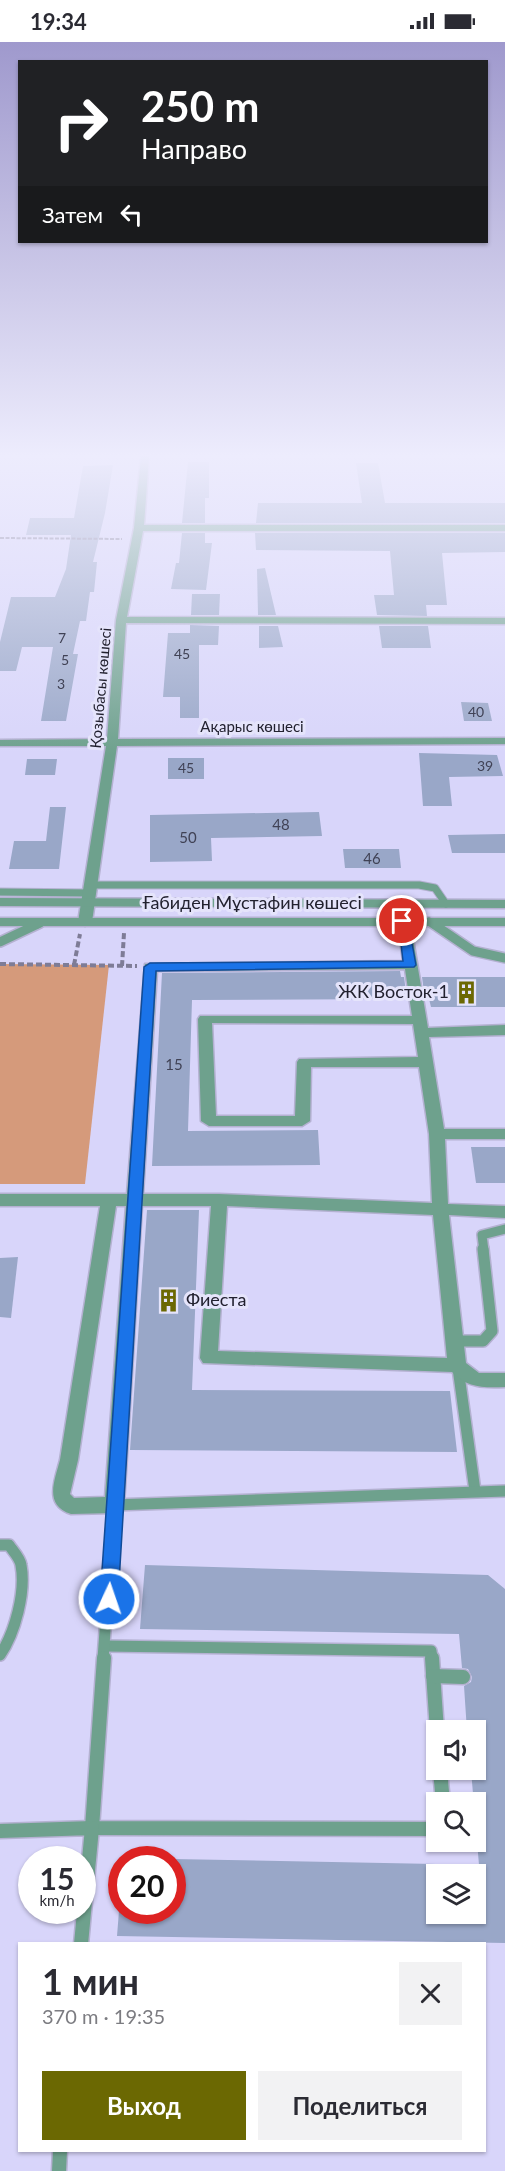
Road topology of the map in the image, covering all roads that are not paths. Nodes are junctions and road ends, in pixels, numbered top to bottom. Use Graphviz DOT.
graph roads {
  1 [pos="134,556"];
  2 [pos="122,620"];
  3 [pos="505,621"];
  4 [pos="505,741"];
  5 [pos="112,742"];
  6 [pos="0,743"];
  7 [pos="0,892"];
  8 [pos="90,893"];
  9 [pos="0,902"];
  10 [pos="401,903"];
  11 [pos="446,904"];
  12 [pos="505,904"];
  13 [pos="402,921"];
  14 [pos="429,921"];
  15 [pos="0,922"];
  16 [pos="43,922"];
  17 [pos="84,922"];
  18 [pos="505,922"];
  19 [pos="0,942"];
  20 [pos="505,958"];
  21 [pos="410,965"];
  22 [pos="419,1026"];
  23 [pos="505,1030"];
  24 [pos="426,1062"];
  25 [pos="437,1134"];
  26 [pos="505,1134"];
  27 [pos="109,1199"];
  28 [pos="0,1200"];
  29 [pos="136,1200"];
  30 [pos="219,1200"];
  31 [pos="440,1209"];
  32 [pos="505,1212"];
  33 [pos="505,1229"];
  34 [pos="454,1341"];
  35 [pos="457,1365"];
  36 [pos="505,1380"];
  37 [pos="474,1491"];
  38 [pos="505,1491"];
  39 [pos="114,1505"];
  40 [pos="0,1545"];
  41 [pos="106,1646"];
  42 [pos="0,1655"];
  43 [pos="433,1676"];
  44 [pos="463,1677"];
  45 [pos="436,1720"];
  46 [pos="92,1828"];
  47 [pos="426,1829"];
  48 [pos="0,1831"];
  49 [pos="81,1942"];
  50 [pos="60,2152"];
  51 [pos="58,2171"];
  1 -- 2 [label="street, Қозыбасы көшесі"];
  2 -- 3 [label="street"];
  2 -- 5 [label="street, Қозыбасы көшесі"];
  4 -- 5 [label="street, Ақарыс көшесі"];
  5 -- 6 [label="street, Ақарыс көшесі"];
  5 -- 8 [label="street, Қозыбасы көшесі"];
  7 -- 8 [label="lane"];
  8 -- 9 [label="street, Ғабиден Мұстафин көшесі"];
  8 -- 10 [label="street, Ғабиден Мұстафин көшесі"];
  8 -- 11 [label="lane"];
  8 -- 17 [label="street, Қозыбасы көшесі"];
  10 -- 11 [label="street, Ғабиден Мұстафин көшесі"];
  10 -- 13 [label="street"];
  11 -- 12 [label="street, Ғабиден Мұстафин көшесі"];
  13 -- 14 [label="street, Ғабиден Мұстафин көшесі"];
  13 -- 17 [label="street, Ғабиден Мұстафин көшесі"];
  13 -- 21 [label="street"];
  14 -- 18 [label="street, Ғабиден Мұстафин көшесі"];
  14 -- 20 [label="lane"];
  15 -- 16 [label="street, Ғабиден Мұстафин көшесі"];
  16 -- 17 [label="street, Ғабиден Мұстафин көшесі"];
  16 -- 19 [label="lane"];
  21 -- 22 [label="street"];
  21 -- 29 [label="street"];
  22 -- 23 [label="street"];
  22 -- 24 [label="street"];
  22 -- 24 [label="street"];
  24 -- 25 [label="street"];
  25 -- 26 [label="street"];
  25 -- 31 [label="street"];
  27 -- 28 [label="street"];
  27 -- 29 [label="street"];
  27 -- 39 [label="street"];
  29 -- 30 [label="street"];
  29 -- 39 [label="street"];
  30 -- 31 [label="street"];
  30 -- 35 [label="street"];
  31 -- 32 [label="street"];
  31 -- 34 [label="street"];
  33 -- 34 [label="lane"];
  34 -- 35 [label="street"];
  35 -- 36 [label="street"];
  35 -- 37 [label="lane"];
  37 -- 38 [label="lane"];
  37 -- 39 [label="lane"];
  39 -- 41 [label="lane"];
  40 -- 42 [label="lane"];
  41 -- 43 [label="lane"];
  41 -- 46 [label="lane"];
  43 -- 44 [label="lane"];
  43 -- 45 [label="lane"];
  46 -- 47 [label="lane"];
  46 -- 48 [label="lane"];
  46 -- 49 [label="lane"];
  50 -- 51 [label="lane"];
}
